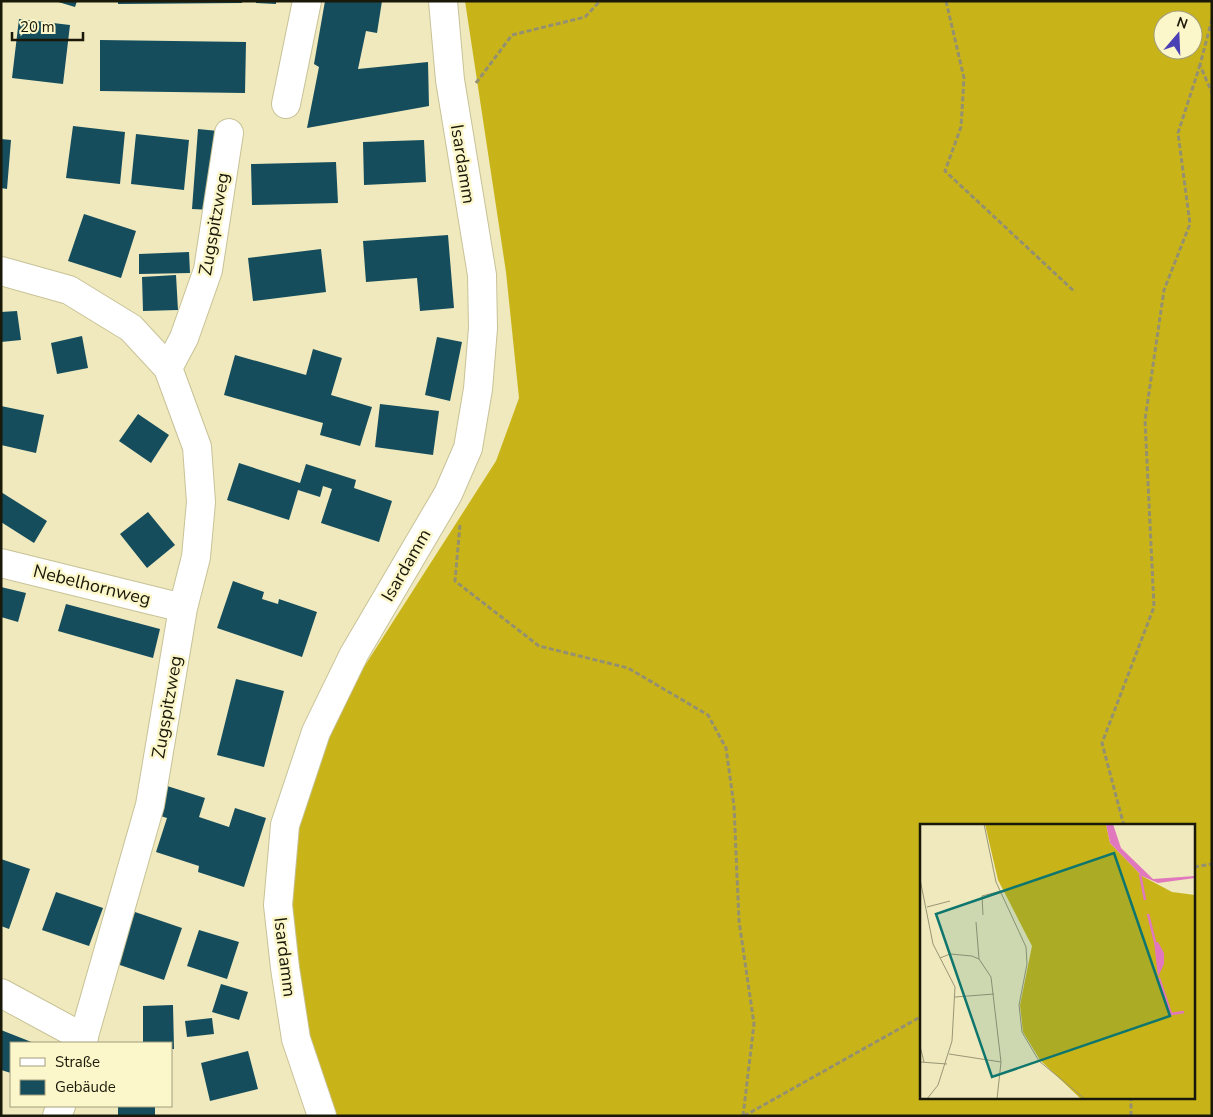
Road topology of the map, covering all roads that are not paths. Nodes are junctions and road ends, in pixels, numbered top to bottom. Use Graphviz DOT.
graph roads {
  1 [pos="307,1"];
  2 [pos="443,1"];
  3 [pos="286,104"];
  4 [pos="229,133"];
  5 [pos="1,272"];
  6 [pos="168,368"];
  7 [pos="1,563"];
  8 [pos="183,608"];
  9 [pos="1,993"];
  10 [pos="83,1041"];
  11 [pos="322,1116"];
  1 -- 3 [label="street"];
  2 -- 11 [label="street, Isardamm"];
  4 -- 6 [label="street, Zugspitzweg"];
  5 -- 6 [label="street, Zugspitzweg"];
  6 -- 8 [label="street, Zugspitzweg"];
  7 -- 8 [label="street, Nebelhornweg"];
  8 -- 10 [label="street, Zugspitzweg"];
  9 -- 10 [label="street"];
}
